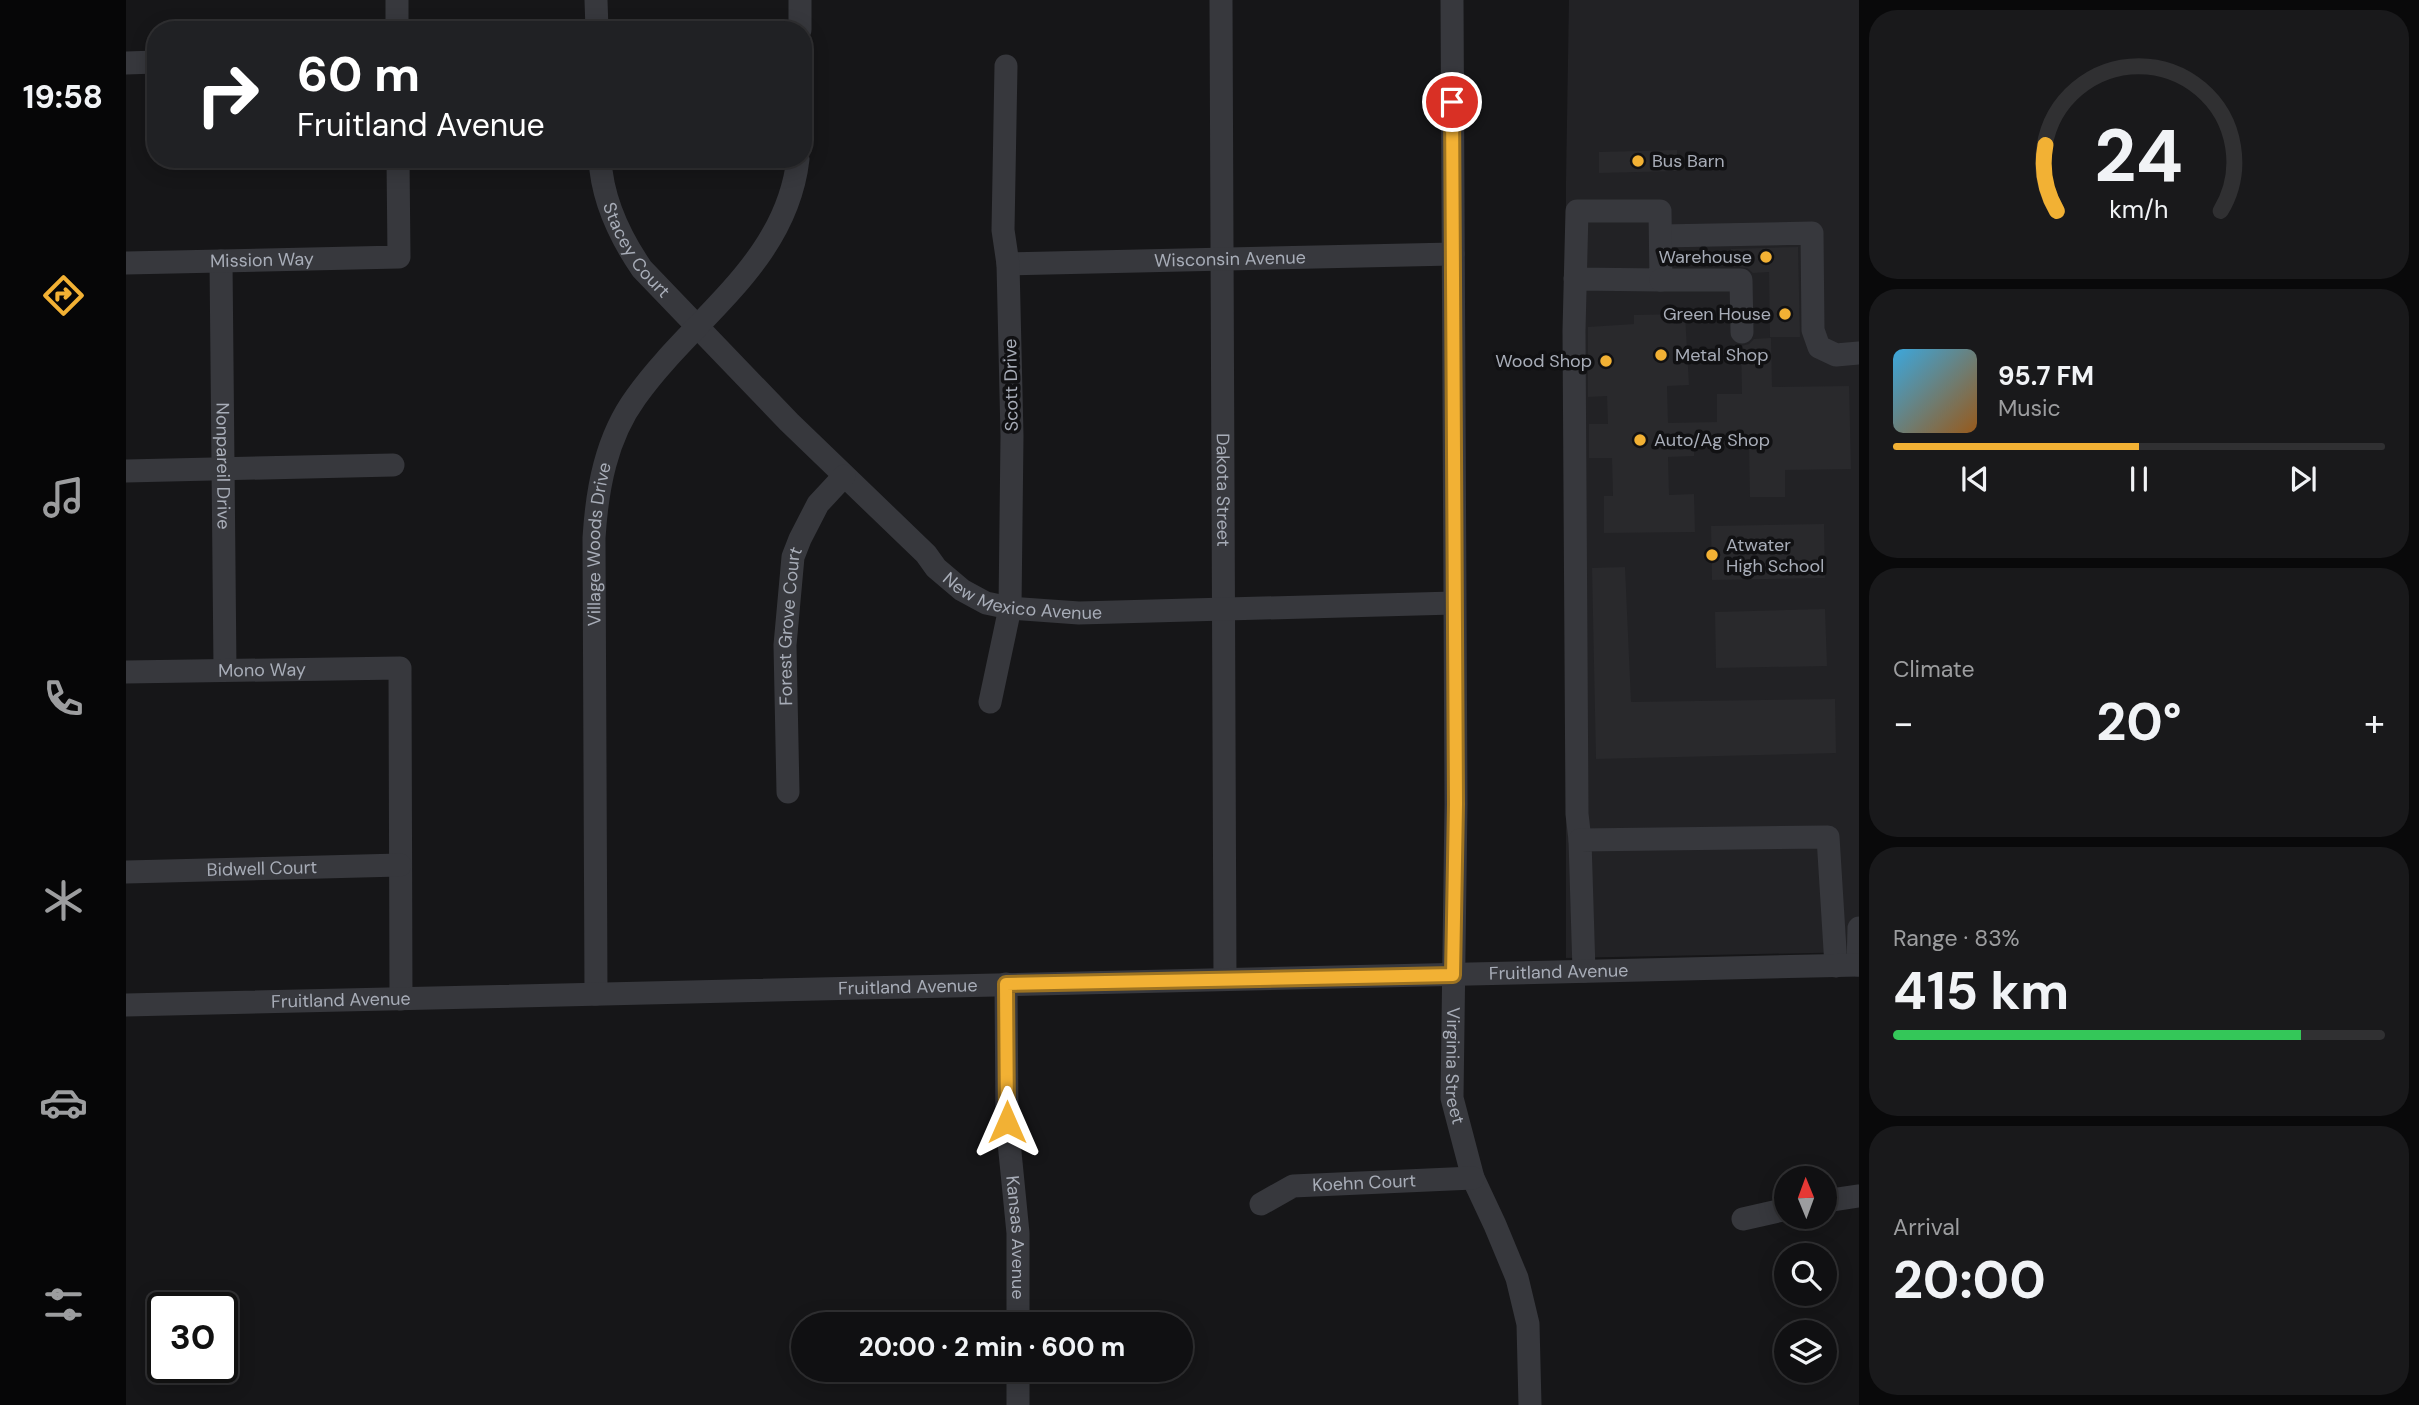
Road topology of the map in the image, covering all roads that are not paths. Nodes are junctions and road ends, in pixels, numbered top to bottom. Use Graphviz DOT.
graph roads {
  1 [pos="397,0"];
  2 [pos="596,0"];
  3 [pos="800,0"];
  4 [pos="1221,0"];
  5 [pos="1452,0"];
  6 [pos="397,21"];
  7 [pos="597,21"];
  8 [pos="800,21"];
  9 [pos="147,62"];
  10 [pos="126,63"];
  11 [pos="1006,66"];
  12 [pos="398,168"];
  13 [pos="601,168"];
  14 [pos="796,168"];
  15 [pos="1661,236"];
  16 [pos="1453,254"];
  17 [pos="1222,259"];
  18 [pos="221,261"];
  19 [pos="126,263"];
  20 [pos="1008,264"];
  21 [pos="1575,279"];
  22 [pos="1661,280"];
  23 [pos="695,327"];
  24 [pos="1742,332"];
  25 [pos="1859,353"];
  26 [pos="393,465"];
  27 [pos="223,468"];
  28 [pos="126,471"];
  29 [pos="845,476"];
  30 [pos="1454,603"];
  31 [pos="1010,608"];
  32 [pos="1223,609"];
  33 [pos="225,669"];
  34 [pos="126,672"];
  35 [pos="990,702"];
  36 [pos="788,792"];
  37 [pos="1580,840"];
  38 [pos="400,865"];
  39 [pos="126,872"];
  40 [pos="1859,928"];
  41 [pos="1851,965"];
  42 [pos="1584,971"];
  43 [pos="1453,975"];
  44 [pos="1225,979"];
  45 [pos="1006,984"];
  46 [pos="596,994"];
  47 [pos="401,999"];
  48 [pos="126,1005"];
  49 [pos="1473,1178"];
  50 [pos="1859,1196"];
  51 [pos="1838,1199"];
  52 [pos="1261,1204"];
  53 [pos="1774,1212"];
  54 [pos="1743,1219"];
  55 [pos="1018,1312"];
  56 [pos="1018,1382"];
  57 [pos="1018,1405"];
  58 [pos="1530,1405"];
  1 -- 6 [label="street"];
  2 -- 7 [label="street"];
  3 -- 8 [label="street"];
  4 -- 17 [label="street, Dakota Street"];
  5 -- 16 [label="street, Virginia Street"];
  9 -- 10 [label="street"];
  11 -- 20 [label="street, Scott Drive"];
  12 -- 18 [label="street, Mission Way"];
  13 -- 23 [label="street, Stacey Court"];
  14 -- 23 [label="street, Village Woods Drive"];
  15 -- 21 [label="street"];
  15 -- 22 [label="street"];
  15 -- 25 [label="street"];
  16 -- 17 [label="street, Wisconsin Avenue"];
  16 -- 30 [label="street, Virginia Street"];
  17 -- 20 [label="street, Wisconsin Avenue"];
  17 -- 32 [label="street, Dakota Street"];
  18 -- 19 [label="street, Mission Way"];
  18 -- 27 [label="street, Nonpareil Drive"];
  20 -- 31 [label="street, Scott Drive"];
  21 -- 22 [label="street"];
  21 -- 37 [label="street"];
  22 -- 24 [label="street"];
  23 -- 29 [label="street, New Mexico Avenue"];
  23 -- 46 [label="street, Village Woods Drive"];
  26 -- 27 [label="street"];
  27 -- 28 [label="street"];
  27 -- 33 [label="street, Nonpareil Drive"];
  29 -- 31 [label="street, New Mexico Avenue"];
  29 -- 36 [label="street, Forest Grove Court"];
  30 -- 32 [label="street, New Mexico Avenue"];
  30 -- 43 [label="street, Virginia Street"];
  31 -- 32 [label="street, New Mexico Avenue"];
  31 -- 35 [label="street, Scott Drive"];
  32 -- 44 [label="street, Dakota Street"];
  33 -- 34 [label="street, Mono Way"];
  33 -- 38 [label="street, Mono Way"];
  37 -- 41 [label="street"];
  37 -- 42 [label="street"];
  38 -- 39 [label="street, Bidwell Court"];
  38 -- 47 [label="street"];
  40 -- 41 [label="street"];
  41 -- 42 [label="street, Fruitland Avenue"];
  42 -- 43 [label="street, Fruitland Avenue"];
  43 -- 44 [label="street, Fruitland Avenue"];
  43 -- 49 [label="street, Virginia Street"];
  44 -- 45 [label="street, Fruitland Avenue"];
  45 -- 46 [label="street, Fruitland Avenue"];
  45 -- 55 [label="street, Kansas Avenue"];
  46 -- 47 [label="street, Fruitland Avenue"];
  47 -- 48 [label="street, Fruitland Avenue"];
  49 -- 52 [label="street, Koehn Court"];
  49 -- 58 [label="street, Virginia Street"];
  50 -- 51 [label="street"];
  53 -- 54 [label="street"];
  56 -- 57 [label="street"];
}
